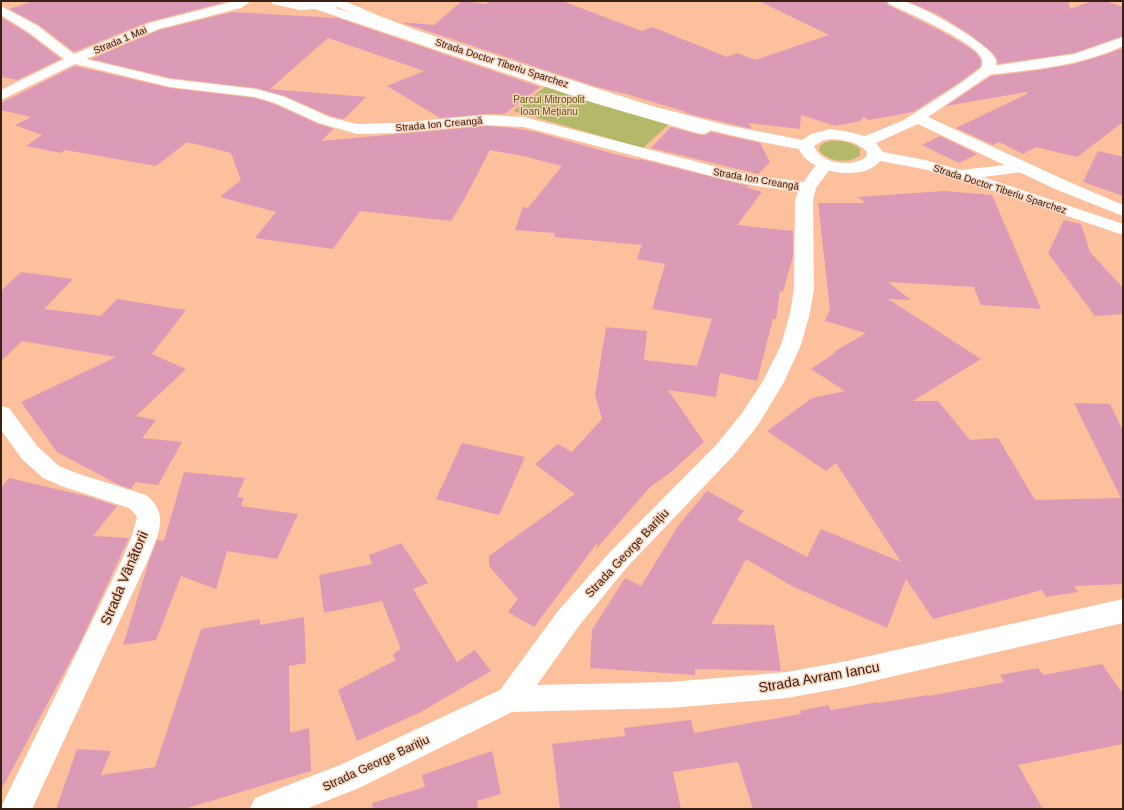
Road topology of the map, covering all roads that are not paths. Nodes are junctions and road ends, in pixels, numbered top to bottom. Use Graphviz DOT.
graph roads {
  1 [pos="245,1"];
  2 [pos="277,1"];
  3 [pos="893,1"];
  4 [pos="344,8"];
  5 [pos="1,10"];
  6 [pos="1120,45"];
  7 [pos="73,60"];
  8 [pos="986,71"];
  9 [pos="1,96"];
  10 [pos="917,118"];
  11 [pos="865,142"];
  12 [pos="806,145"];
  13 [pos="875,155"];
  14 [pos="825,165"];
  15 [pos="1023,168"];
  16 [pos="961,175"];
  17 [pos="808,188"];
  18 [pos="1123,211"];
  19 [pos="1123,230"];
  20 [pos="1,414"];
  21 [pos="1123,611"];
  22 [pos="510,699"];
  23 [pos="16,809"];
  24 [pos="266,809"];
  1 -- 7 [label="street, Strada 1 Mai"];
  2 -- 4 [label="street"];
  3 -- 8 [label="street"];
  4 -- 12 [label="street"];
  5 -- 7 [label="street"];
  6 -- 8 [label="street"];
  7 -- 9 [label="street, Strada 1 Mai"];
  7 -- 17 [label="street, Strada Ion Creangă"];
  8 -- 10 [label="street"];
  10 -- 11 [label="street"];
  10 -- 15 [label="street, Strada Doctor Tiberiu Sparchez"];
  11 -- 12 [label="street"];
  11 -- 13 [label="street"];
  12 -- 14 [label="street"];
  13 -- 14 [label="street"];
  13 -- 16 [label="street, Strada Doctor Tiberiu Sparchez"];
  14 -- 17 [label="street, Strada George Barițiu"];
  15 -- 16 [label="street"];
  15 -- 18 [label="street, Strada Doctor Tiberiu Sparchez"];
  16 -- 19 [label="street, Strada Doctor Tiberiu Sparchez"];
  17 -- 22 [label="street, Strada George Barițiu"];
  20 -- 23 [label="street, Strada Vânătorii"];
  21 -- 22 [label="street, Strada Avram Iancu"];
  22 -- 24 [label="street, Strada George Barițiu"];
}
